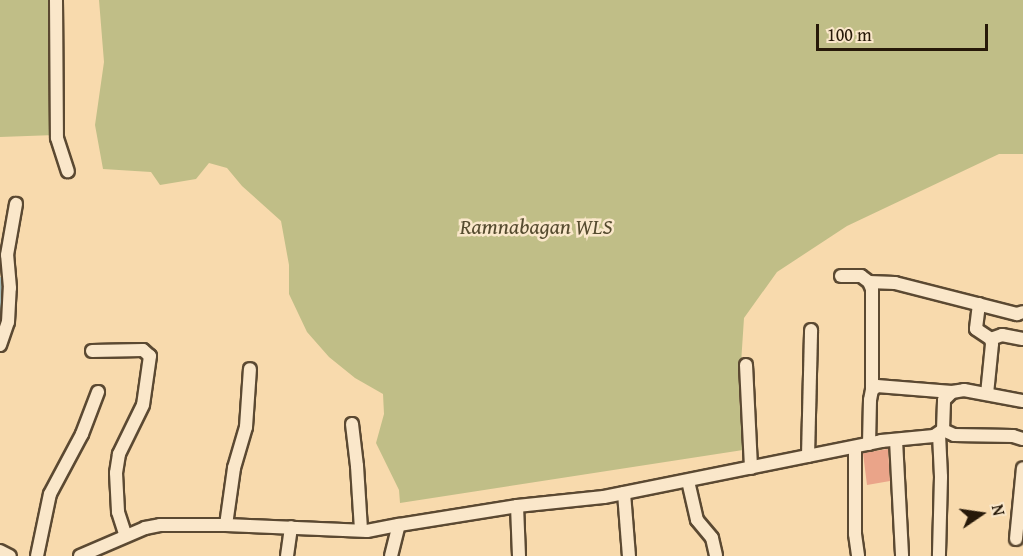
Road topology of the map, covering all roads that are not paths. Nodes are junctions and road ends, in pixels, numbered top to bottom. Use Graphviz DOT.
graph roads {
  1 [pos="56,0"];
  2 [pos="68,171"];
  3 [pos="16,204"];
  4 [pos="841,276"];
  5 [pos="869,282"];
  6 [pos="978,304"];
  7 [pos="1023,312"];
  8 [pos="811,330"];
  9 [pos="991,339"];
  10 [pos="1023,339"];
  11 [pos="0,345"];
  12 [pos="92,351"];
  13 [pos="746,365"];
  14 [pos="250,369"];
  15 [pos="872,390"];
  16 [pos="98,392"];
  17 [pos="952,392"];
  18 [pos="987,394"];
  19 [pos="1023,401"];
  20 [pos="352,424"];
  21 [pos="941,432"];
  22 [pos="1023,439"];
  23 [pos="896,440"];
  24 [pos="869,444"];
  25 [pos="855,447"];
  26 [pos="808,456"];
  27 [pos="751,468"];
  28 [pos="1023,468"];
  29 [pos="688,481"];
  30 [pos="624,493"];
  31 [pos="517,506"];
  32 [pos="226,525"];
  33 [pos="399,525"];
  34 [pos="291,527"];
  35 [pos="361,531"];
  36 [pos="126,536"];
  37 [pos="1016,539"];
  38 [pos="0,551"];
  39 [pos="10,556"];
  40 [pos="37,556"];
  41 [pos="80,556"];
  42 [pos="287,556"];
  43 [pos="391,556"];
  44 [pos="519,556"];
  45 [pos="629,556"];
  46 [pos="716,556"];
  47 [pos="858,556"];
  48 [pos="902,556"];
  49 [pos="939,556"];
  1 -- 2 [label="street"];
  3 -- 11 [label="street"];
  4 -- 5 [label="street"];
  5 -- 6 [label="street"];
  5 -- 15 [label="street"];
  6 -- 7 [label="street"];
  6 -- 9 [label="street"];
  8 -- 26 [label="street"];
  9 -- 10 [label="street"];
  9 -- 18 [label="street"];
  12 -- 36 [label="street"];
  13 -- 27 [label="street"];
  14 -- 32 [label="street"];
  15 -- 17 [label="street"];
  15 -- 24 [label="street"];
  16 -- 40 [label="street"];
  17 -- 18 [label="street"];
  17 -- 21 [label="street"];
  18 -- 19 [label="street"];
  20 -- 35 [label="street"];
  21 -- 22 [label="street"];
  21 -- 23 [label="street"];
  21 -- 49 [label="street"];
  23 -- 24 [label="street"];
  23 -- 48 [label="street"];
  24 -- 25 [label="street"];
  25 -- 26 [label="street"];
  25 -- 47 [label="street"];
  26 -- 27 [label="street"];
  27 -- 29 [label="street"];
  28 -- 37 [label="street"];
  29 -- 30 [label="street"];
  29 -- 46 [label="street"];
  30 -- 31 [label="street"];
  30 -- 45 [label="street"];
  31 -- 33 [label="street"];
  31 -- 44 [label="street"];
  32 -- 34 [label="street"];
  32 -- 36 [label="street"];
  33 -- 35 [label="street"];
  33 -- 43 [label="street"];
  34 -- 35 [label="street"];
  34 -- 42 [label="street"];
  36 -- 41 [label="street"];
  38 -- 39 [label="street"];
}
